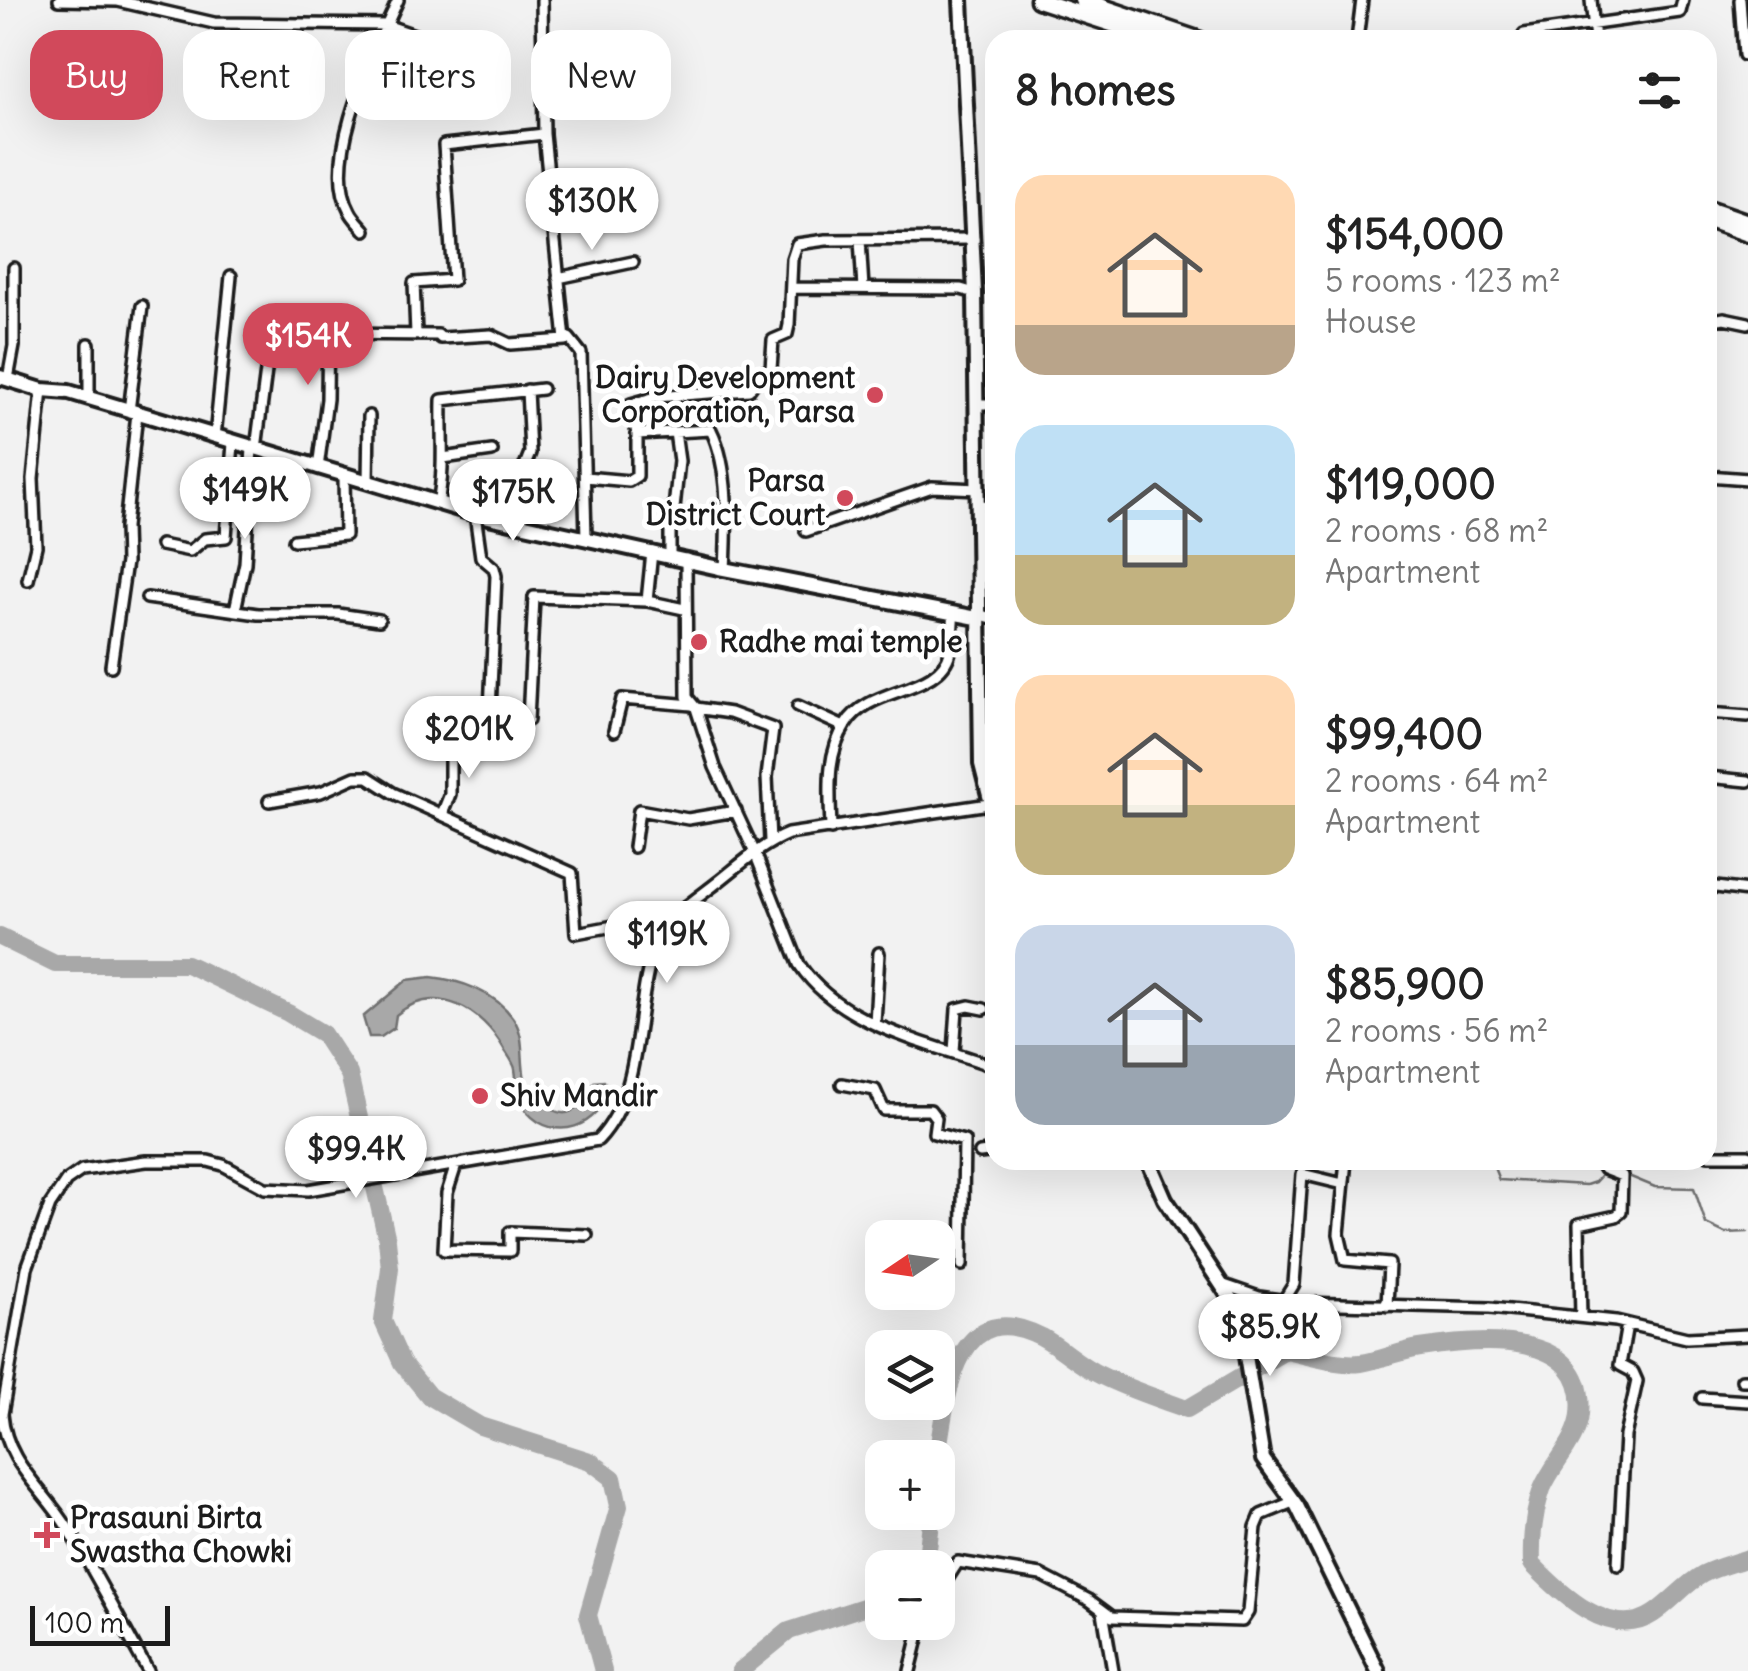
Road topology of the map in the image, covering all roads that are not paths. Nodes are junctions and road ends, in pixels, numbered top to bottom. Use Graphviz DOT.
graph roads {
  1 [pos="59,0"];
  2 [pos="398,0"];
  3 [pos="542,0"];
  4 [pos="961,0"];
  5 [pos="1038,0"];
  6 [pos="1082,0"];
  7 [pos="1362,0"];
  8 [pos="1590,0"];
  9 [pos="1683,0"];
  10 [pos="1740,0"];
  11 [pos="1594,22"];
  12 [pos="386,25"];
  13 [pos="400,30"];
  14 [pos="1138,30"];
  15 [pos="1143,30"];
  16 [pos="1358,30"];
  17 [pos="1547,30"];
  18 [pos="1594,30"];
  19 [pos="1744,56"];
  20 [pos="544,134"];
  21 [pos="1717,211"];
  22 [pos="1748,222"];
  23 [pos="1717,223"];
  24 [pos="365,230"];
  25 [pos="1748,234"];
  26 [pos="974,239"];
  27 [pos="860,240"];
  28 [pos="632,262"];
  29 [pos="14,268"];
  30 [pos="231,276"];
  31 [pos="558,278"];
  32 [pos="792,288"];
  33 [pos="863,288"];
  34 [pos="975,294"];
  35 [pos="142,306"];
  36 [pos="328,311"];
  37 [pos="273,316"];
  38 [pos="1717,319"];
  39 [pos="1748,323"];
  40 [pos="328,334"];
  41 [pos="416,334"];
  42 [pos="565,340"];
  43 [pos="89,344"];
  44 [pos="4,378"];
  45 [pos="542,389"];
  46 [pos="42,390"];
  47 [pos="527,390"];
  48 [pos="89,398"];
  49 [pos="978,404"];
  50 [pos="985,404"];
  51 [pos="133,412"];
  52 [pos="370,416"];
  53 [pos="675,432"];
  54 [pos="637,434"];
  55 [pos="215,437"];
  56 [pos="233,442"];
  57 [pos="254,449"];
  58 [pos="492,452"];
  59 [pos="442,458"];
  60 [pos="318,468"];
  61 [pos="344,476"];
  62 [pos="585,477"];
  63 [pos="1717,477"];
  64 [pos="1748,479"];
  65 [pos="368,482"];
  66 [pos="979,489"];
  67 [pos="438,503"];
  68 [pos="979,506"];
  69 [pos="985,506"];
  70 [pos="475,514"];
  71 [pos="518,523"];
  72 [pos="806,531"];
  73 [pos="586,538"];
  74 [pos="294,540"];
  75 [pos="161,545"];
  76 [pos="652,552"];
  77 [pos="670,556"];
  78 [pos="686,558"];
  79 [pos="725,570"];
  80 [pos="28,580"];
  81 [pos="147,598"];
  82 [pos="646,600"];
  83 [pos="684,609"];
  84 [pos="235,610"];
  85 [pos="954,613"];
  86 [pos="977,616"];
  87 [pos="985,617"];
  88 [pos="379,620"];
  89 [pos="112,666"];
  90 [pos="694,706"];
  91 [pos="798,706"];
  92 [pos="1717,714"];
  93 [pos="1748,716"];
  94 [pos="528,720"];
  95 [pos="844,727"];
  96 [pos="614,731"];
  97 [pos="489,733"];
  98 [pos="450,740"];
  99 [pos="1717,778"];
  100 [pos="1748,781"];
  101 [pos="985,782"];
  102 [pos="268,801"];
  103 [pos="985,805"];
  104 [pos="736,811"];
  105 [pos="442,814"];
  106 [pos="831,829"];
  107 [pos="770,841"];
  108 [pos="634,847"];
  109 [pos="756,853"];
  110 [pos="1717,887"];
  111 [pos="1748,891"];
  112 [pos="669,925"];
  113 [pos="879,953"];
  114 [pos="984,1009"];
  115 [pos="875,1023"];
  116 [pos="954,1052"];
  117 [pos="985,1063"];
  118 [pos="842,1084"];
  119 [pos="985,1152"];
  120 [pos="980,1153"];
  121 [pos="1717,1154"];
  122 [pos="1748,1155"];
  123 [pos="456,1165"];
  124 [pos="1152,1170"];
  125 [pos="1345,1170"];
  126 [pos="1608,1170"];
  127 [pos="1343,1184"];
  128 [pos="587,1235"];
  129 [pos="962,1265"];
  130 [pos="1224,1285"];
  131 [pos="1284,1300"];
  132 [pos="1387,1306"];
  133 [pos="1580,1317"];
  134 [pos="1627,1324"];
  135 [pos="1748,1335"];
  136 [pos="1702,1398"];
  137 [pos="1748,1401"];
  138 [pos="1,1415"];
  139 [pos="1294,1501"];
  140 [pos="1618,1565"];
  141 [pos="955,1567"];
  142 [pos="1103,1612"];
  143 [pos="918,1640"];
  144 [pos="148,1671"];
  145 [pos="910,1671"];
  146 [pos="1113,1671"];
  147 [pos="1378,1671"];
  1 -- 12 [label="street"];
  2 -- 12 [label="street"];
  3 -- 20 [label="street"];
  4 -- 26 [label="main road"];
  5 -- 14 [label="main road"];
  6 -- 15 [label="main road"];
  7 -- 16 [label="street"];
  8 -- 11 [label="street"];
  9 -- 11 [label="street"];
  10 -- 19 [label="street"];
  11 -- 17 [label="street"];
  11 -- 18 [label="street"];
  12 -- 13 [label="street"];
  12 -- 24 [label="street"];
  20 -- 31 [label="street"];
  20 -- 41 [label="street"];
  21 -- 22 [label="main road"];
  23 -- 25 [label="main road"];
  26 -- 27 [label="street"];
  26 -- 34 [label="main road"];
  27 -- 32 [label="street"];
  27 -- 33 [label="street"];
  28 -- 31 [label="street"];
  29 -- 44 [label="street"];
  30 -- 55 [label="street"];
  31 -- 42 [label="street"];
  32 -- 33 [label="street"];
  32 -- 54 [label="street"];
  33 -- 34 [label="street"];
  34 -- 49 [label="main road"];
  35 -- 51 [label="street"];
  36 -- 40 [label="street"];
  37 -- 57 [label="street"];
  38 -- 39 [label="street"];
  40 -- 41 [label="street"];
  40 -- 60 [label="street"];
  41 -- 42 [label="street"];
  42 -- 62 [label="street"];
  43 -- 48 [label="street"];
  44 -- 46 [label="main road"];
  45 -- 47 [label="street"];
  46 -- 48 [label="main road"];
  46 -- 80 [label="street"];
  47 -- 59 [label="street"];
  47 -- 71 [label="street"];
  48 -- 51 [label="main road"];
  49 -- 50 [label="street"];
  49 -- 66 [label="main road"];
  51 -- 55 [label="main road"];
  51 -- 89 [label="street"];
  52 -- 65 [label="street"];
  53 -- 54 [label="street"];
  53 -- 77 [label="street"];
  53 -- 79 [label="street"];
  54 -- 62 [label="street"];
  55 -- 56 [label="main road"];
  56 -- 57 [label="main road"];
  56 -- 75 [label="street"];
  57 -- 60 [label="main road"];
  57 -- 84 [label="street"];
  58 -- 59 [label="street"];
  59 -- 67 [label="street"];
  60 -- 61 [label="main road"];
  61 -- 65 [label="main road"];
  61 -- 74 [label="street"];
  62 -- 73 [label="street"];
  63 -- 64 [label="street"];
  65 -- 67 [label="main road"];
  66 -- 68 [label="main road"];
  66 -- 72 [label="street"];
  67 -- 70 [label="main road"];
  68 -- 69 [label="street"];
  68 -- 86 [label="main road"];
  70 -- 71 [label="main road"];
  70 -- 97 [label="street"];
  71 -- 73 [label="main road"];
  73 -- 76 [label="main road"];
  76 -- 77 [label="main road"];
  76 -- 82 [label="street"];
  77 -- 78 [label="main road"];
  78 -- 79 [label="main road"];
  78 -- 83 [label="street"];
  79 -- 85 [label="main road"];
  81 -- 84 [label="street"];
  82 -- 83 [label="street"];
  82 -- 94 [label="street"];
  83 -- 90 [label="street"];
  84 -- 88 [label="street"];
  85 -- 86 [label="main road"];
  85 -- 95 [label="street"];
  86 -- 87 [label="street"];
  86 -- 101 [label="main road"];
  90 -- 96 [label="street"];
  90 -- 104 [label="street"];
  90 -- 107 [label="street"];
  91 -- 95 [label="street"];
  92 -- 93 [label="street"];
  95 -- 106 [label="street"];
  98 -- 105 [label="street"];
  99 -- 100 [label="street"];
  102 -- 105 [label="street"];
  103 -- 106 [label="street"];
  104 -- 108 [label="street"];
  104 -- 109 [label="street"];
  105 -- 112 [label="street"];
  106 -- 107 [label="street"];
  107 -- 109 [label="street"];
  109 -- 112 [label="street"];
  109 -- 115 [label="street"];
  110 -- 111 [label="street"];
  112 -- 123 [label="street"];
  113 -- 115 [label="street"];
  114 -- 116 [label="street"];
  115 -- 116 [label="street"];
  116 -- 117 [label="street"];
  118 -- 129 [label="street"];
  119 -- 120 [label="street"];
  121 -- 122 [label="street"];
  123 -- 128 [label="street"];
  123 -- 138 [label="street"];
  124 -- 130 [label="main road"];
  125 -- 127 [label="street"];
  126 -- 133 [label="street"];
  127 -- 131 [label="street"];
  127 -- 132 [label="street"];
  130 -- 131 [label="street"];
  130 -- 139 [label="main road"];
  131 -- 132 [label="street"];
  132 -- 133 [label="street"];
  133 -- 134 [label="street"];
  134 -- 135 [label="street"];
  134 -- 140 [label="street"];
  136 -- 137 [label="street"];
  138 -- 144 [label="street"];
  139 -- 142 [label="street"];
  139 -- 147 [label="main road"];
  141 -- 142 [label="street"];
  142 -- 146 [label="street"];
  143 -- 145 [label="street"];
}
